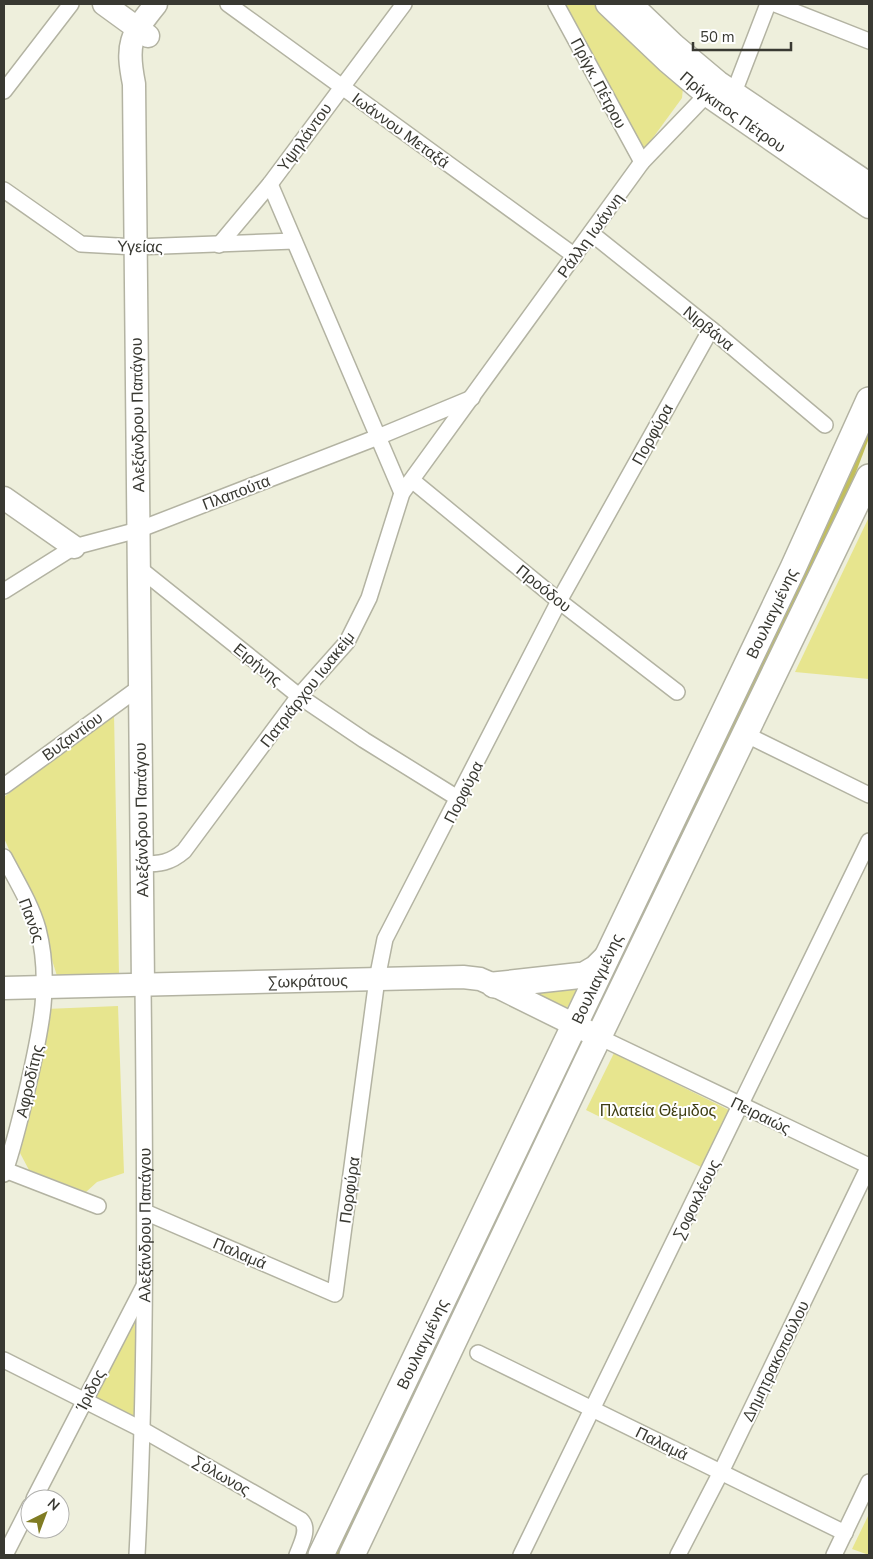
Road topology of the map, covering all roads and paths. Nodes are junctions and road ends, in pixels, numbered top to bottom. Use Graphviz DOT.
graph roads {
  1 [pos="71,4"];
  2 [pos="104,4"];
  3 [pos="108,4"];
  4 [pos="150,4"];
  5 [pos="156,4"];
  6 [pos="172,4"];
  7 [pos="228,4"];
  8 [pos="404,4"];
  9 [pos="556,4"];
  10 [pos="607,4"];
  11 [pos="631,4"];
  12 [pos="768,4"];
  13 [pos="774,4"];
  14 [pos="143,32"];
  15 [pos="869,41"];
  16 [pos="341,86"];
  17 [pos="4,91"];
  18 [pos="722,95"];
  19 [pos="642,162"];
  20 [pos="270,184"];
  21 [pos="869,184"];
  22 [pos="4,190"];
  23 [pos="869,207"];
  24 [pos="591,233"];
  25 [pos="294,241"];
  26 [pos="219,245"];
  27 [pos="136,247"];
  28 [pos="575,256"];
  29 [pos="711,329"];
  30 [pos="472,398"];
  31 [pos="869,400"];
  32 [pos="825,425"];
  33 [pos="378,437"];
  34 [pos="869,477"];
  35 [pos="413,481"];
  36 [pos="402,493"];
  37 [pos="4,498"];
  38 [pos="138,530"];
  39 [pos="74,547"];
  40 [pos="139,568"];
  41 [pos="4,591"];
  42 [pos="560,601"];
  43 [pos="140,687"];
  44 [pos="677,692"];
  45 [pos="299,696"];
  46 [pos="745,734"];
  47 [pos="4,786"];
  48 [pos="869,795"];
  49 [pos="459,799"];
  50 [pos="869,841"];
  51 [pos="4,857"];
  52 [pos="142,864"];
  53 [pos="607,956"];
  54 [pos="377,979"];
  55 [pos="143,985"];
  56 [pos="494,985"];
  57 [pos="46,987"];
  58 [pos="4,988"];
  59 [pos="575,1025"];
  60 [pos="599,1037"];
  61 [pos="742,1106"];
  62 [pos="869,1166"];
  63 [pos="4,1172"];
  64 [pos="98,1206"];
  65 [pos="145,1212"];
  66 [pos="146,1282"];
  67 [pos="335,1294"];
  68 [pos="478,1353"];
  69 [pos="4,1360"];
  70 [pos="84,1401"];
  71 [pos="593,1410"];
  72 [pos="143,1430"];
  73 [pos="721,1472"];
  74 [pos="869,1482"];
  75 [pos="39,1489"];
  76 [pos="20,1526"];
  77 [pos="845,1532"];
  78 [pos="838,1554"];
  79 [pos="5,1555"];
  80 [pos="137,1555"];
  81 [pos="297,1555"];
  82 [pos="321,1555"];
  83 [pos="352,1555"];
  84 [pos="521,1555"];
  85 [pos="678,1555"];
  1 -- 17 [label="street"];
  2 -- 14 [label="street"];
  3 -- 4 [label="street"];
  5 -- 14 [label="street"];
  6 -- 14 [label="street"];
  7 -- 16 [label="street, Ιωάννου Μεταξά"];
  8 -- 16 [label="street, Υψηλάντου"];
  9 -- 19 [label="street, Πρίγκ. Πέτρου"];
  10 -- 18 [label="street, Πρίγκιπος Πέτρου"];
  11 -- 18 [label="street, Πρίγκιπος Πέτρου"];
  12 -- 18 [label="street"];
  13 -- 15 [label="street"];
  14 -- 27 [label="street, Αλεξάνδρου Παπάγου"];
  16 -- 20 [label="street, Υψηλάντου"];
  16 -- 28 [label="street, Ιωάννου Μεταξά"];
  18 -- 19 [label="street, Ράλλη Ιωάννη"];
  18 -- 21 [label="street, Πρίγκιπος Πέτρου"];
  18 -- 23 [label="street, Πρίγκιπος Πέτρου"];
  19 -- 24 [label="street, Ράλλη Ιωάννη"];
  20 -- 25 [label="street"];
  20 -- 26 [label="street, Υψηλάντου"];
  22 -- 27 [label="street, Υγείας"];
  24 -- 28 [label="street, Ράλλη Ιωάννη"];
  24 -- 29 [label="street, Νιρβάνα"];
  25 -- 26 [label="street, Υγείας"];
  25 -- 33 [label="street"];
  26 -- 27 [label="street, Υγείας"];
  27 -- 38 [label="street, Αλεξάνδρου Παπάγου"];
  28 -- 30 [label="street, Ράλλη Ιωάννη"];
  29 -- 32 [label="street, Νιρβάνα"];
  29 -- 42 [label="street, Πορφύρα"];
  30 -- 33 [label="street, Πλαπούτα"];
  30 -- 35 [label="street, Πατριάρχου Ιωακείμ"];
  31 -- 53 [label="main road, Βουλιαγμένης"];
  33 -- 36 [label="street"];
  33 -- 38 [label="street, Πλαπούτα"];
  34 -- 46 [label="main road, Βουλιαγμένης"];
  35 -- 36 [label="street, Πατριάρχου Ιωακείμ"];
  35 -- 42 [label="street, Προόδου"];
  36 -- 45 [label="street, Πατριάρχου Ιωακείμ"];
  37 -- 39 [label="street"];
  38 -- 39 [label="street, Πλαπούτα"];
  38 -- 40 [label="street, Αλεξάνδρου Παπάγου"];
  39 -- 41 [label="street, Πλαπούτα"];
  40 -- 43 [label="street, Αλεξάνδρου Παπάγου"];
  40 -- 45 [label="street, Ειρήνης"];
  42 -- 44 [label="street, Προόδου"];
  42 -- 49 [label="street, Πορφύρα"];
  43 -- 47 [label="street, Βυζαντίου"];
  43 -- 52 [label="street, Αλεξάνδρου Παπάγου"];
  45 -- 49 [label="street, Ειρήνης"];
  45 -- 52 [label="street, Πατριάρχου Ιωακείμ"];
  46 -- 48 [label="street"];
  46 -- 60 [label="main road, Βουλιαγμένης"];
  49 -- 54 [label="street, Πορφύρα"];
  50 -- 61 [label="street, Σοφοκλέους"];
  51 -- 57 [label="street, Πανός"];
  52 -- 55 [label="street, Αλεξάνδρου Παπάγου"];
  53 -- 56 [label="main road"];
  53 -- 59 [label="main road, Βουλιαγμένης"];
  54 -- 55 [label="street, Σωκράτους"];
  54 -- 56 [label="street, Σωκράτους"];
  54 -- 67 [label="street, Πορφύρα"];
  55 -- 57 [label="street, Σωκράτους"];
  55 -- 65 [label="street, Αλεξάνδρου Παπάγου"];
  56 -- 59 [label="street, Σωκράτους"];
  57 -- 58 [label="street, Σωκράτους"];
  57 -- 63 [label="street, Αφροδίτης"];
  59 -- 60 [label="street, Σωκράτους"];
  59 -- 82 [label="main road, Βουλιαγμένης"];
  60 -- 61 [label="street, Πειραιώς"];
  60 -- 83 [label="main road, Βουλιαγμένης"];
  61 -- 62 [label="street, Πειραιώς"];
  61 -- 71 [label="street, Σοφοκλέους"];
  62 -- 73 [label="street, Δημητρακοπούλου"];
  63 -- 64 [label="street"];
  65 -- 66 [label="street, Αλεξάνδρου Παπάγου"];
  65 -- 67 [label="street, Παλαμά"];
  66 -- 70 [label="street, Ίριδος"];
  66 -- 72 [label="street, Αλεξάνδρου Παπάγου"];
  68 -- 71 [label="street, Παλαμά"];
  69 -- 70 [label="street, Σόλωνος"];
  70 -- 72 [label="street, Σόλωνος"];
  70 -- 75 [label="street, Ίριδος"];
  71 -- 73 [label="street, Παλαμά"];
  71 -- 84 [label="street, Σοφοκλέους"];
  72 -- 80 [label="street, Αλεξάνδρου Παπάγου"];
  72 -- 81 [label="street, Σόλωνος"];
  73 -- 77 [label="street, Παλαμά"];
  73 -- 85 [label="street, Δημητρακοπούλου"];
  74 -- 77 [label="street"];
  76 -- 79 [label="street"];
  77 -- 78 [label="street"];
}
